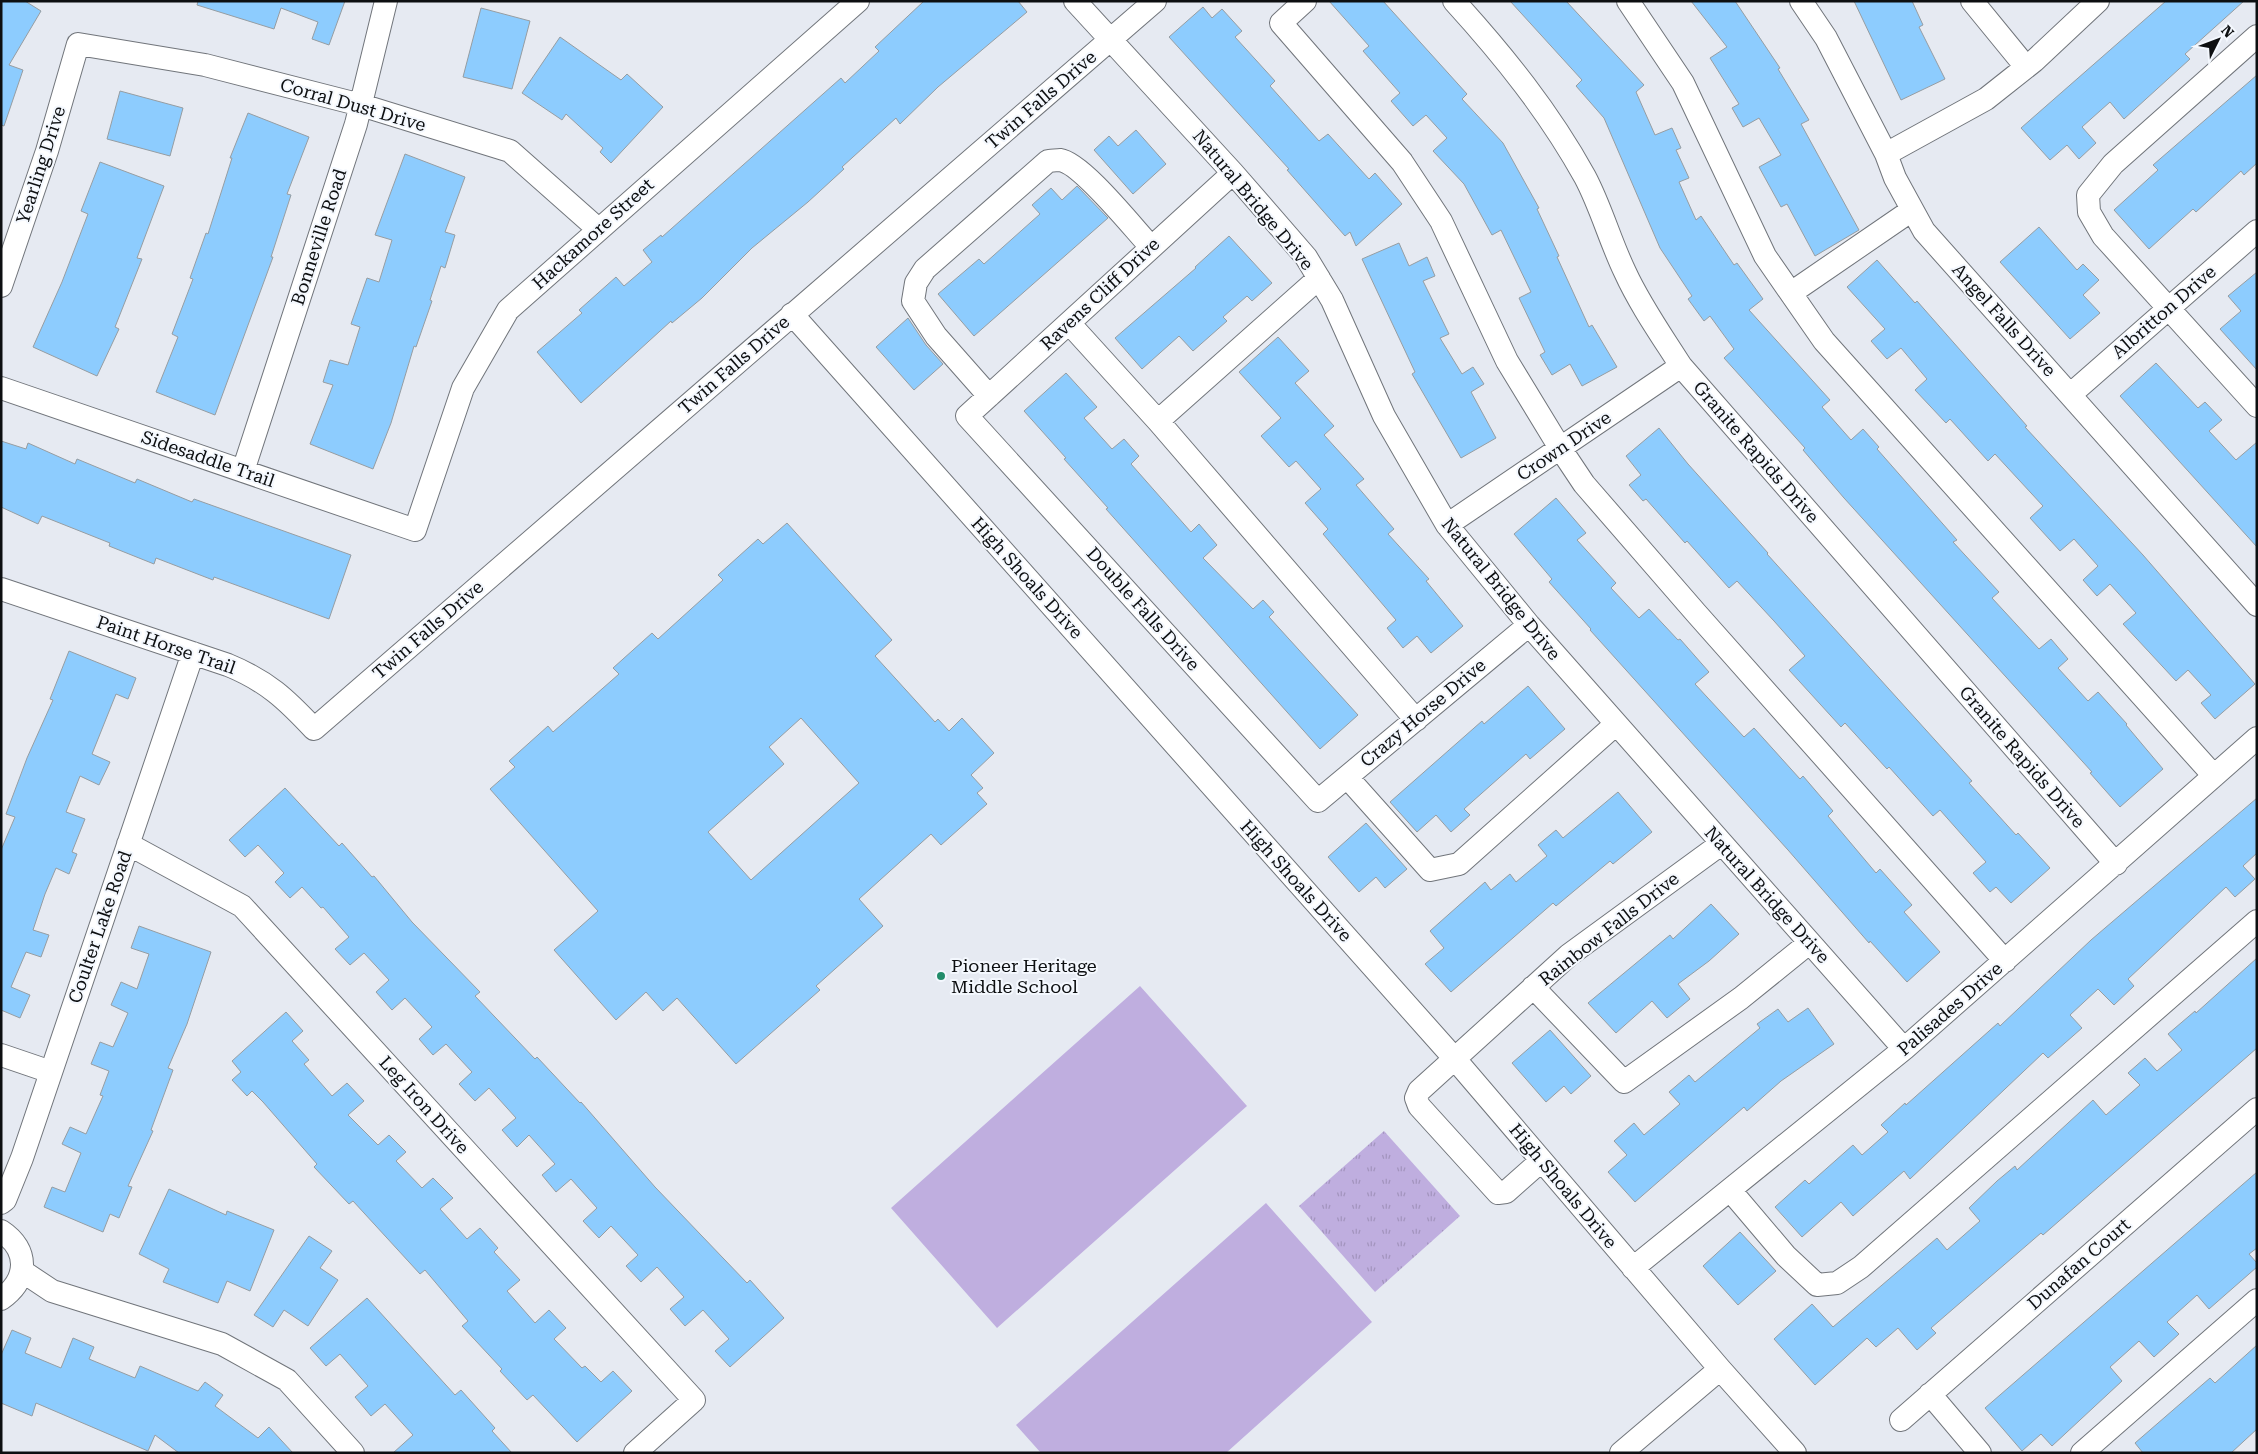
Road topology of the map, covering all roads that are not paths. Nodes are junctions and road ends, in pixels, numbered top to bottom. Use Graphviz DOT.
graph roads {
  1 [pos="386,1"];
  2 [pos="858,1"];
  3 [pos="1075,1"];
  4 [pos="1154,1"];
  5 [pos="1305,1"];
  6 [pos="1454,1"];
  7 [pos="1628,1"];
  8 [pos="1802,1"];
  9 [pos="1972,1"];
  10 [pos="2098,1"];
  11 [pos="2257,36"];
  12 [pos="1111,40"];
  13 [pos="78,44"];
  14 [pos="2026,67"];
  15 [pos="361,105"];
  16 [pos="1886,154"];
  17 [pos="1233,173"];
  18 [pos="1912,210"];
  19 [pos="598,229"];
  20 [pos="2257,231"];
  21 [pos="1151,247"];
  22 [pos="1318,278"];
  23 [pos="1,286"];
  24 [pos="1791,294"];
  25 [pos="2170,307"];
  26 [pos="792,314"];
  27 [pos="1069,324"];
  28 [pos="1681,366"];
  29 [pos="1,388"];
  30 [pos="2071,394"];
  31 [pos="989,396"];
  32 [pos="2257,406"];
  33 [pos="967,416"];
  34 [pos="1158,422"];
  35 [pos="1560,448"];
  36 [pos="243,471"];
  37 [pos="1447,525"];
  38 [pos="415,530"];
  39 [pos="1,589"];
  40 [pos="2257,605"];
  41 [pos="1529,625"];
  42 [pos="193,653"];
  43 [pos="1416,720"];
  44 [pos="1616,724"];
  45 [pos="314,729"];
  46 [pos="2257,738"];
  47 [pos="2214,776"];
  48 [pos="1347,777"];
  49 [pos="1318,802"];
  50 [pos="128,844"];
  51 [pos="1721,844"];
  52 [pos="2116,864"];
  53 [pos="2257,921"];
  54 [pos="1809,943"];
  55 [pos="2005,960"];
  56 [pos="1534,987"];
  57 [pos="1904,1049"];
  58 [pos="1,1055"];
  59 [pos="1454,1058"];
  60 [pos="51,1072"];
  61 [pos="2257,1109"];
  62 [pos="1541,1161"];
  63 [pos="1730,1190"];
  64 [pos="3,1201"];
  65 [pos="5,1233"];
  66 [pos="1633,1268"];
  67 [pos="22,1271"];
  68 [pos="52,1290"];
  69 [pos="7,1295"];
  70 [pos="2257,1300"];
  71 [pos="1720,1369"];
  72 [pos="1930,1394"];
  73 [pos="1901,1420"];
  74 [pos="353,1453"];
  75 [pos="636,1453"];
  76 [pos="1621,1453"];
  77 [pos="1795,1453"];
  78 [pos="1980,1453"];
  79 [pos="2082,1453"];
  1 -- 15 [label="street, Bonneville Road"];
  2 -- 19 [label="street, Hackamore Street"];
  3 -- 12 [label="street, Natural Bridge Drive"];
  4 -- 12 [label="street, Twin Falls Drive"];
  5 -- 35 [label="street"];
  6 -- 28 [label="street, Granite Rapids Drive"];
  7 -- 24 [label="street"];
  8 -- 16 [label="street, Angel Falls Drive"];
  9 -- 14 [label="street"];
  10 -- 14 [label="street"];
  11 -- 25 [label="street"];
  12 -- 17 [label="street, Natural Bridge Drive"];
  12 -- 26 [label="street, Twin Falls Drive"];
  13 -- 15 [label="street, Corral Dust Drive"];
  13 -- 23 [label="street, Yearling Drive"];
  14 -- 16 [label="street"];
  15 -- 19 [label="street, Corral Dust Drive"];
  15 -- 36 [label="street, Bonneville Road"];
  16 -- 18 [label="street, Angel Falls Drive"];
  17 -- 21 [label="street, Ravens Cliff Drive"];
  17 -- 22 [label="street, Natural Bridge Drive"];
  18 -- 24 [label="street"];
  18 -- 30 [label="street, Angel Falls Drive"];
  19 -- 38 [label="street, Hackamore Street"];
  20 -- 25 [label="street, Albritton Drive"];
  21 -- 27 [label="street, Ravens Cliff Drive"];
  21 -- 31 [label="street"];
  22 -- 34 [label="street"];
  22 -- 37 [label="street, Natural Bridge Drive"];
  24 -- 47 [label="street"];
  25 -- 30 [label="street, Albritton Drive"];
  25 -- 32 [label="street"];
  26 -- 45 [label="street, Twin Falls Drive"];
  26 -- 59 [label="street, High Shoals Drive"];
  27 -- 31 [label="street, Ravens Cliff Drive"];
  27 -- 34 [label="street"];
  28 -- 35 [label="street, Crown Drive"];
  28 -- 52 [label="street, Granite Rapids Drive"];
  29 -- 36 [label="street, Sidesaddle Trail"];
  30 -- 40 [label="street, Angel Falls Drive"];
  31 -- 33 [label="street, Ravens Cliff Drive"];
  33 -- 49 [label="street, Double Falls Drive"];
  34 -- 43 [label="street"];
  35 -- 37 [label="street, Crown Drive"];
  35 -- 55 [label="street"];
  36 -- 38 [label="street, Sidesaddle Trail"];
  37 -- 41 [label="street, Natural Bridge Drive"];
  39 -- 42 [label="street, Paint Horse Trail"];
  41 -- 43 [label="street, Crazy Horse Drive"];
  41 -- 44 [label="street, Natural Bridge Drive"];
  42 -- 45 [label="street, Paint Horse Trail"];
  42 -- 50 [label="street, Coulter Lake Road"];
  43 -- 48 [label="street, Crazy Horse Drive"];
  44 -- 48 [label="street"];
  44 -- 51 [label="street, Natural Bridge Drive"];
  46 -- 47 [label="street, Palisades Drive"];
  47 -- 52 [label="street, Palisades Drive"];
  48 -- 49 [label="street, Crazy Horse Drive"];
  50 -- 60 [label="street, Coulter Lake Road"];
  50 -- 75 [label="street, Leg Iron Drive"];
  51 -- 54 [label="street, Natural Bridge Drive"];
  51 -- 56 [label="street, Rainbow Falls Drive"];
  52 -- 55 [label="street, Palisades Drive"];
  53 -- 63 [label="street"];
  54 -- 56 [label="street"];
  54 -- 57 [label="street, Natural Bridge Drive"];
  55 -- 57 [label="street, Palisades Drive"];
  56 -- 59 [label="street, Rainbow Falls Drive"];
  57 -- 63 [label="street, Palisades Drive"];
  58 -- 60 [label="street"];
  59 -- 62 [label="street, High Shoals Drive"];
  59 -- 62 [label="street, Rainbow Falls Drive"];
  60 -- 64 [label="street, Coulter Lake Road"];
  61 -- 72 [label="street, Dunafan Court"];
  62 -- 66 [label="street, High Shoals Drive"];
  63 -- 66 [label="street, Palisades Drive"];
  64 -- 65 [label="street, Coulter Lake Road"];
  65 -- 67 [label="street"];
  66 -- 71 [label="street, High Shoals Drive"];
  67 -- 68 [label="street"];
  67 -- 69 [label="street"];
  68 -- 69 [label="street"];
  68 -- 74 [label="street"];
  70 -- 79 [label="street"];
  71 -- 76 [label="street"];
  71 -- 77 [label="street, High Shoals Drive"];
  72 -- 73 [label="street, Dunafan Court"];
  72 -- 78 [label="street"];
}
